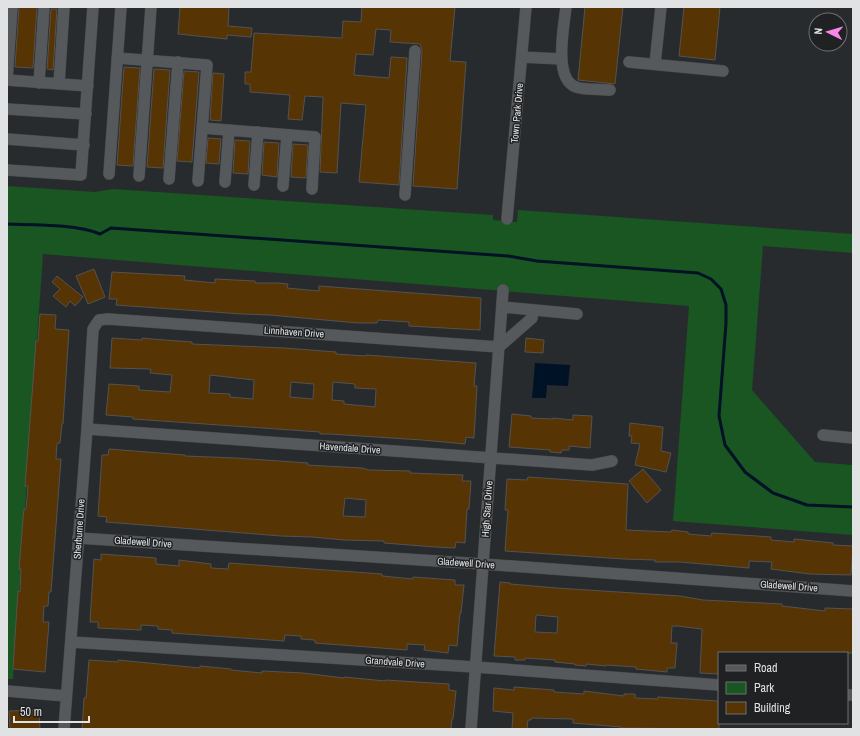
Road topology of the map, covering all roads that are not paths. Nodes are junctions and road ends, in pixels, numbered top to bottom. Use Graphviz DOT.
graph roads {
  1 [pos="12,7"];
  2 [pos="44,7"];
  3 [pos="64,7"];
  4 [pos="93,7"];
  5 [pos="121,7"];
  6 [pos="151,7"];
  7 [pos="526,7"];
  8 [pos="566,7"];
  9 [pos="661,7"];
  10 [pos="415,51"];
  11 [pos="522,56"];
  12 [pos="117,58"];
  13 [pos="561,59"];
  14 [pos="147,60"];
  15 [pos="178,62"];
  16 [pos="629,62"];
  17 [pos="655,64"];
  18 [pos="723,71"];
  19 [pos="7,80"];
  20 [pos="39,83"];
  21 [pos="59,84"];
  22 [pos="88,86"];
  23 [pos="610,90"];
  24 [pos="7,110"];
  25 [pos="86,114"];
  26 [pos="202,128"];
  27 [pos="229,130"];
  28 [pos="258,132"];
  29 [pos="287,135"];
  30 [pos="7,140"];
  31 [pos="84,145"];
  32 [pos="7,170"];
  33 [pos="109,174"];
  34 [pos="139,176"];
  35 [pos="169,178"];
  36 [pos="198,181"];
  37 [pos="225,182"];
  38 [pos="254,184"];
  39 [pos="283,186"];
  40 [pos="312,189"];
  41 [pos="405,195"];
  42 [pos="507,219"];
  43 [pos="503,290"];
  44 [pos="502,307"];
  45 [pos="533,310"];
  46 [pos="577,314"];
  47 [pos="93,329"];
  48 [pos="499,347"];
  49 [pos="87,429"];
  50 [pos="823,436"];
  51 [pos="853,438"];
  52 [pos="490,458"];
  53 [pos="612,462"];
  54 [pos="78,538"];
  55 [pos="483,564"];
  56 [pos="853,591"];
  57 [pos="70,642"];
  58 [pos="475,667"];
  59 [pos="718,685"];
  60 [pos="7,690"];
  61 [pos="66,696"];
  62 [pos="64,729"];
  63 [pos="471,729"];
  1 -- 19 [label="street"];
  2 -- 20 [label="street"];
  3 -- 21 [label="street"];
  4 -- 22 [label="street"];
  5 -- 12 [label="street"];
  6 -- 14 [label="street"];
  7 -- 11 [label="street, Town Park Drive"];
  8 -- 13 [label="street"];
  9 -- 17 [label="street"];
  10 -- 41 [label="street"];
  11 -- 13 [label="street"];
  11 -- 42 [label="street, Town Park Drive"];
  12 -- 14 [label="street"];
  12 -- 33 [label="street"];
  13 -- 23 [label="street"];
  14 -- 15 [label="street"];
  14 -- 34 [label="street"];
  15 -- 26 [label="street"];
  15 -- 35 [label="street"];
  16 -- 17 [label="street"];
  17 -- 18 [label="street"];
  19 -- 20 [label="street"];
  20 -- 21 [label="street"];
  21 -- 22 [label="street"];
  22 -- 25 [label="street"];
  24 -- 25 [label="street"];
  25 -- 31 [label="street"];
  26 -- 27 [label="street"];
  26 -- 36 [label="street"];
  27 -- 28 [label="street"];
  27 -- 37 [label="street"];
  28 -- 29 [label="street"];
  28 -- 38 [label="street"];
  29 -- 39 [label="street"];
  29 -- 40 [label="street"];
  30 -- 31 [label="street"];
  31 -- 32 [label="street"];
  43 -- 44 [label="street, High Star Drive"];
  44 -- 45 [label="street"];
  44 -- 48 [label="street, High Star Drive"];
  45 -- 46 [label="street"];
  45 -- 48 [label="street"];
  47 -- 48 [label="street, Linnhaven Drive"];
  47 -- 49 [label="street, Sherburne Drive"];
  48 -- 52 [label="street, High Star Drive"];
  49 -- 52 [label="street, Havendale Drive"];
  49 -- 54 [label="street, Sherburne Drive"];
  50 -- 51 [label="street"];
  52 -- 53 [label="street, Havendale Drive"];
  52 -- 55 [label="street, High Star Drive"];
  54 -- 55 [label="street, Gladewell Drive"];
  54 -- 57 [label="street, Sherburne Drive"];
  55 -- 56 [label="street, Gladewell Drive"];
  55 -- 58 [label="street, High Star Drive"];
  57 -- 58 [label="street, Grandvale Drive"];
  57 -- 61 [label="street, Sherburne Drive"];
  58 -- 59 [label="street, Grandvale Drive"];
  58 -- 63 [label="street, High Star Drive"];
  60 -- 61 [label="street"];
  61 -- 62 [label="street, Sherburne Drive"];
}
